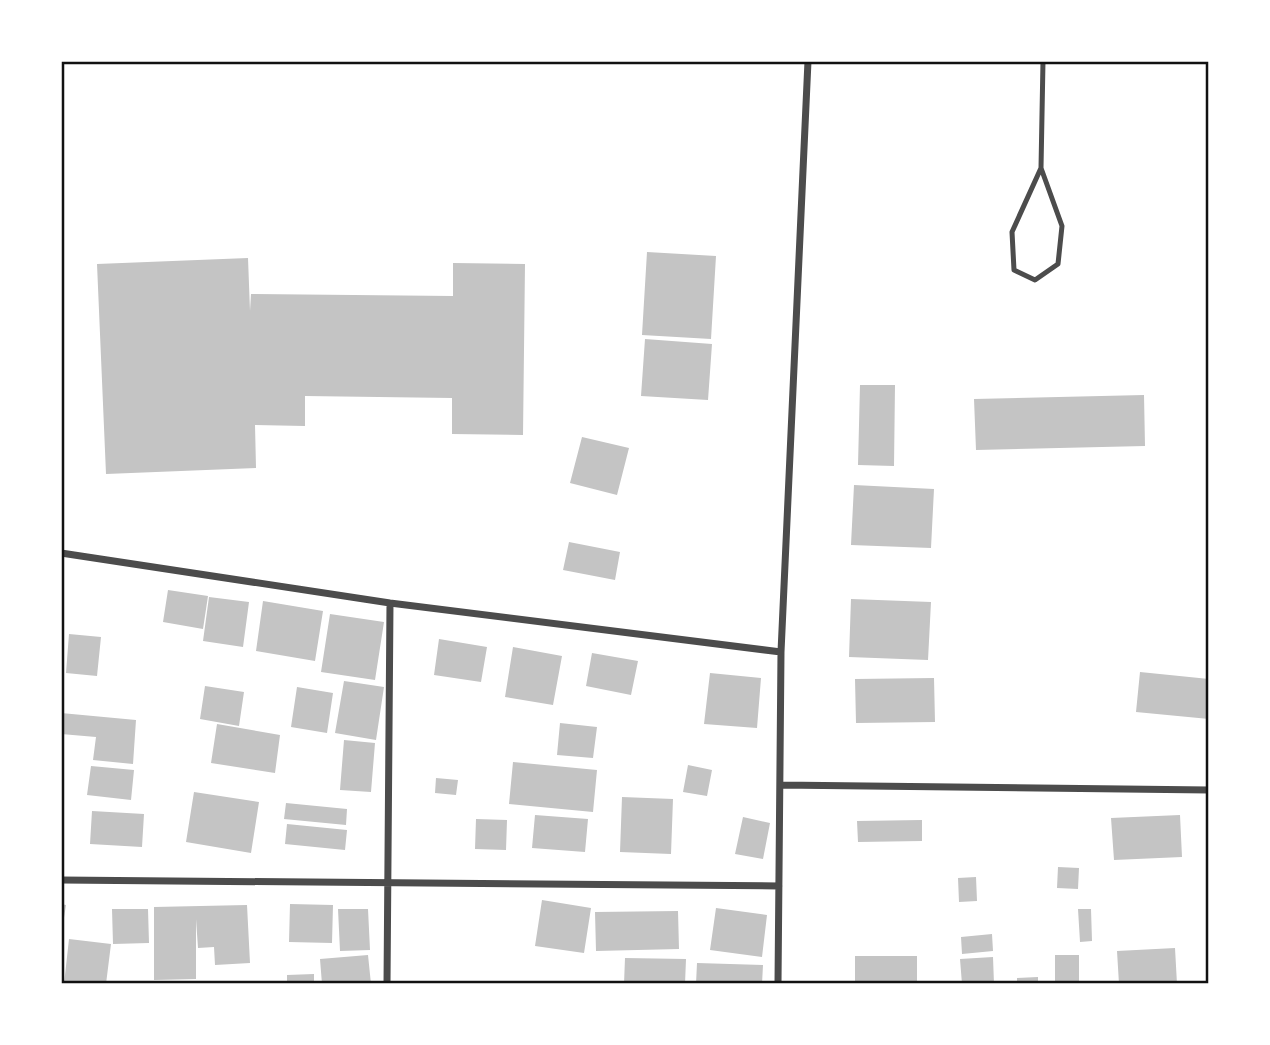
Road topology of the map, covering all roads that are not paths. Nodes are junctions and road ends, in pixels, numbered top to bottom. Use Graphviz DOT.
graph roads {
  1 [pos="808,61"];
  2 [pos="1043,61"];
  3 [pos="1041,168"];
  4 [pos="61,553"];
  5 [pos="390,603"];
  6 [pos="781,652"];
  7 [pos="780,785"];
  8 [pos="1209,790"];
  9 [pos="61,880"];
  10 [pos="388,883"];
  11 [pos="779,886"];
  12 [pos="387,984"];
  13 [pos="778,984"];
  1 -- 6 [label="street"];
  2 -- 3 [label="lane"];
  3 -- 3 [label="lane"];
  4 -- 5 [label="street"];
  5 -- 6 [label="street"];
  5 -- 10 [label="street"];
  6 -- 7 [label="street"];
  7 -- 8 [label="street"];
  7 -- 11 [label="street"];
  9 -- 10 [label="street"];
  10 -- 11 [label="street"];
  10 -- 12 [label="street"];
  11 -- 13 [label="street"];
}
